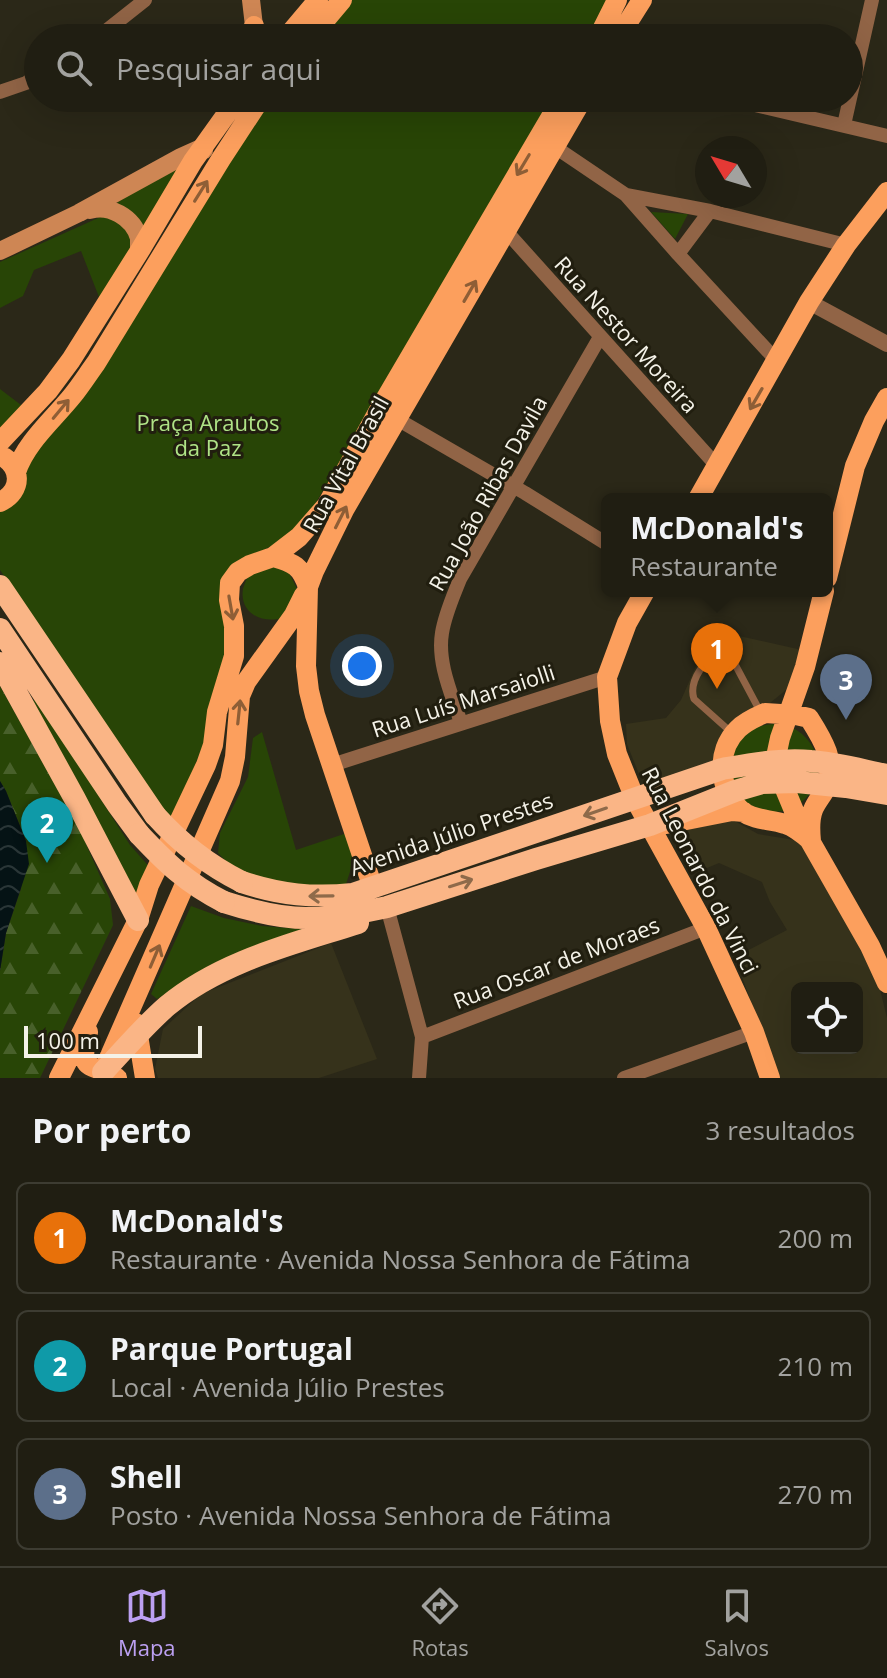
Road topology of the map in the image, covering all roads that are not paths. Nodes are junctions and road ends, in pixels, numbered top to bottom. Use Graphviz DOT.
graph roads {
  1 [pos="251,0"];
  2 [pos="318,0"];
  3 [pos="342,0"];
  4 [pos="617,0"];
  5 [pos="642,0"];
  6 [pos="872,0"];
  7 [pos="142,1"];
  8 [pos="114,24"];
  9 [pos="253,24"];
  10 [pos="298,24"];
  11 [pos="322,24"];
  12 [pos="605,24"];
  13 [pos="627,24"];
  14 [pos="863,40"];
  15 [pos="24,84"];
  16 [pos="0,92"];
  17 [pos="228,112"];
  18 [pos="252,112"];
  19 [pos="554,112"];
  20 [pos="575,112"];
  21 [pos="787,112"];
  22 [pos="847,112"];
  23 [pos="844,125"];
  24 [pos="887,136"];
  25 [pos="555,147"];
  26 [pos="201,148"];
  27 [pos="221,159"];
  28 [pos="887,192"];
  29 [pos="626,195"];
  30 [pos="710,211"];
  31 [pos="79,213"];
  32 [pos="505,230"];
  33 [pos="846,245"];
  34 [pos="0,251"];
  35 [pos="139,252"];
  36 [pos="678,254"];
  37 [pos="809,302"];
  38 [pos="600,337"];
  39 [pos="887,344"];
  40 [pos="777,361"];
  41 [pos="887,398"];
  42 [pos="397,419"];
  43 [pos="0,442"];
  44 [pos="0,455"];
  45 [pos="717,466"];
  46 [pos="16,472"];
  47 [pos="514,487"];
  48 [pos="701,493"];
  49 [pos="0,502"];
  50 [pos="601,540"];
  51 [pos="833,554"];
  52 [pos="273,557"];
  53 [pos="0,586"];
  54 [pos="308,587"];
  55 [pos="642,597"];
  56 [pos="823,597"];
  57 [pos="0,629"];
  58 [pos="0,663"];
  59 [pos="607,677"];
  60 [pos="806,677"];
  61 [pos="763,714"];
  62 [pos="799,716"];
  63 [pos="461,723"];
  64 [pos="734,734"];
  65 [pos="332,765"];
  66 [pos="722,769"];
  67 [pos="780,772"];
  68 [pos="829,775"];
  69 [pos="887,775"];
  70 [pos="728,794"];
  71 [pos="887,794"];
  72 [pos="635,799"];
  73 [pos="744,812"];
  74 [pos="650,825"];
  75 [pos="811,841"];
  76 [pos="373,888"];
  77 [pos="387,907"];
  78 [pos="138,920"];
  79 [pos="706,928"];
  80 [pos="887,983"];
  81 [pos="137,996"];
  82 [pos="94,1005"];
  83 [pos="754,1032"];
  84 [pos="138,1033"];
  85 [pos="422,1037"];
  86 [pos="107,1076"];
  87 [pos="59,1078"];
  88 [pos="145,1078"];
  89 [pos="419,1078"];
  90 [pos="624,1078"];
  91 [pos="770,1078"];
  1 -- 9 [label="main road"];
  2 -- 10 [label="main road"];
  3 -- 11 [label="main road"];
  4 -- 12 [label="main road"];
  5 -- 13 [label="main road"];
  6 -- 14 [label="street"];
  7 -- 8 [label="street"];
  15 -- 16 [label="street"];
  17 -- 26 [label="main road"];
  18 -- 27 [label="main road"];
  19 -- 52 [label="main road, Rua Vital Brasil, one-way"];
  20 -- 25 [label="main road, Rua Vital Brasil"];
  21 -- 23 [label="street"];
  22 -- 23 [label="street"];
  23 -- 24 [label="street"];
  25 -- 29 [label="street"];
  25 -- 32 [label="main road, Rua Vital Brasil"];
  26 -- 27 [label="main road"];
  26 -- 31 [label="main road"];
  26 -- 35 [label="main road"];
  46 -- 27 [label="main road, one-way"];
  28 -- 33 [label="main road"];
  29 -- 30 [label="street"];
  29 -- 36 [label="street"];
  30 -- 33 [label="street"];
  30 -- 36 [label="street"];
  31 -- 34 [label="main road"];
  31 -- 35 [label="main road"];
  32 -- 38 [label="street, Rua Nestor Moreira"];
  42 -- 32 [label="main road, Rua Vital Brasil, one-way"];
  33 -- 37 [label="main road"];
  35 -- 43 [label="main road"];
  36 -- 40 [label="street"];
  37 -- 39 [label="street"];
  37 -- 40 [label="main road"];
  38 -- 45 [label="street, Rua Nestor Moreira"];
  38 -- 47 [label="street, Rua João Ribas Davila"];
  40 -- 45 [label="main road, one-way"];
  41 -- 51 [label="main road"];
  42 -- 47 [label="street"];
  54 -- 42 [label="main road, Rua Vital Brasil, one-way"];
  44 -- 46 [label="main road"];
  45 -- 48 [label="main road"];
  46 -- 49 [label="main road"];
  47 -- 50 [label="street"];
  47 -- 63 [label="street, Rua João Ribas Davila"];
  52 -- 54 [label="main road"];
  52 -- 78 [label="main road, Rua Vital Brasil, one-way"];
  76 -- 53 [label="highway, Avenida Júlio Prestes, one-way, bridge"];
  54 -- 65 [label="main road, Rua Vital Brasil"];
  81 -- 54 [label="main road, one-way"];
  55 -- 59 [label="main road, Rua Leonardo da Vinci"];
  56 -- 60 [label="main road"];
  57 -- 77 [label="highway, Avenida Júlio Prestes, bridge"];
  58 -- 78 [label="highway"];
  59 -- 63 [label="street, Rua Luís Marsaiolli"];
  59 -- 72 [label="main road, Rua Leonardo da Vinci"];
  60 -- 61 [label="main road"];
  60 -- 62 [label="main road"];
  61 -- 62 [label="main road"];
  61 -- 64 [label="main road"];
  61 -- 64 [label="lane"];
  62 -- 67 [label="main road"];
  62 -- 68 [label="main road"];
  63 -- 65 [label="street, Rua Luís Marsaiolli"];
  64 -- 66 [label="main road"];
  65 -- 76 [label="main road, Rua Vital Brasil"];
  66 -- 67 [label="highway, Avenida Júlio Prestes"];
  66 -- 70 [label="main road"];
  66 -- 72 [label="highway, Avenida Júlio Prestes"];
  67 -- 68 [label="highway"];
  67 -- 70 [label="highway, Avenida Júlio Prestes"];
  67 -- 75 [label="main road"];
  68 -- 69 [label="highway"];
  68 -- 71 [label="highway"];
  68 -- 75 [label="main road"];
  70 -- 73 [label="main road"];
  70 -- 74 [label="highway, Avenida Júlio Prestes"];
  72 -- 74 [label="main road, Rua Leonardo da Vinci"];
  72 -- 76 [label="highway, Avenida Júlio Prestes, one-way"];
  73 -- 74 [label="main road"];
  73 -- 75 [label="main road"];
  77 -- 74 [label="highway, Avenida Júlio Prestes, one-way"];
  74 -- 79 [label="main road, Rua Leonardo da Vinci"];
  75 -- 80 [label="main road"];
  77 -- 84 [label="highway"];
  77 -- 85 [label="street"];
  78 -- 82 [label="main road"];
  79 -- 83 [label="main road, Rua Leonardo da Vinci"];
  79 -- 85 [label="street, Rua Oscar de Moraes"];
  81 -- 84 [label="main road"];
  81 -- 86 [label="main road"];
  82 -- 86 [label="main road"];
  82 -- 87 [label="main road"];
  83 -- 90 [label="street"];
  83 -- 91 [label="main road, Rua Leonardo da Vinci"];
  84 -- 86 [label="highway"];
  84 -- 88 [label="main road"];
  85 -- 89 [label="street"];
}
